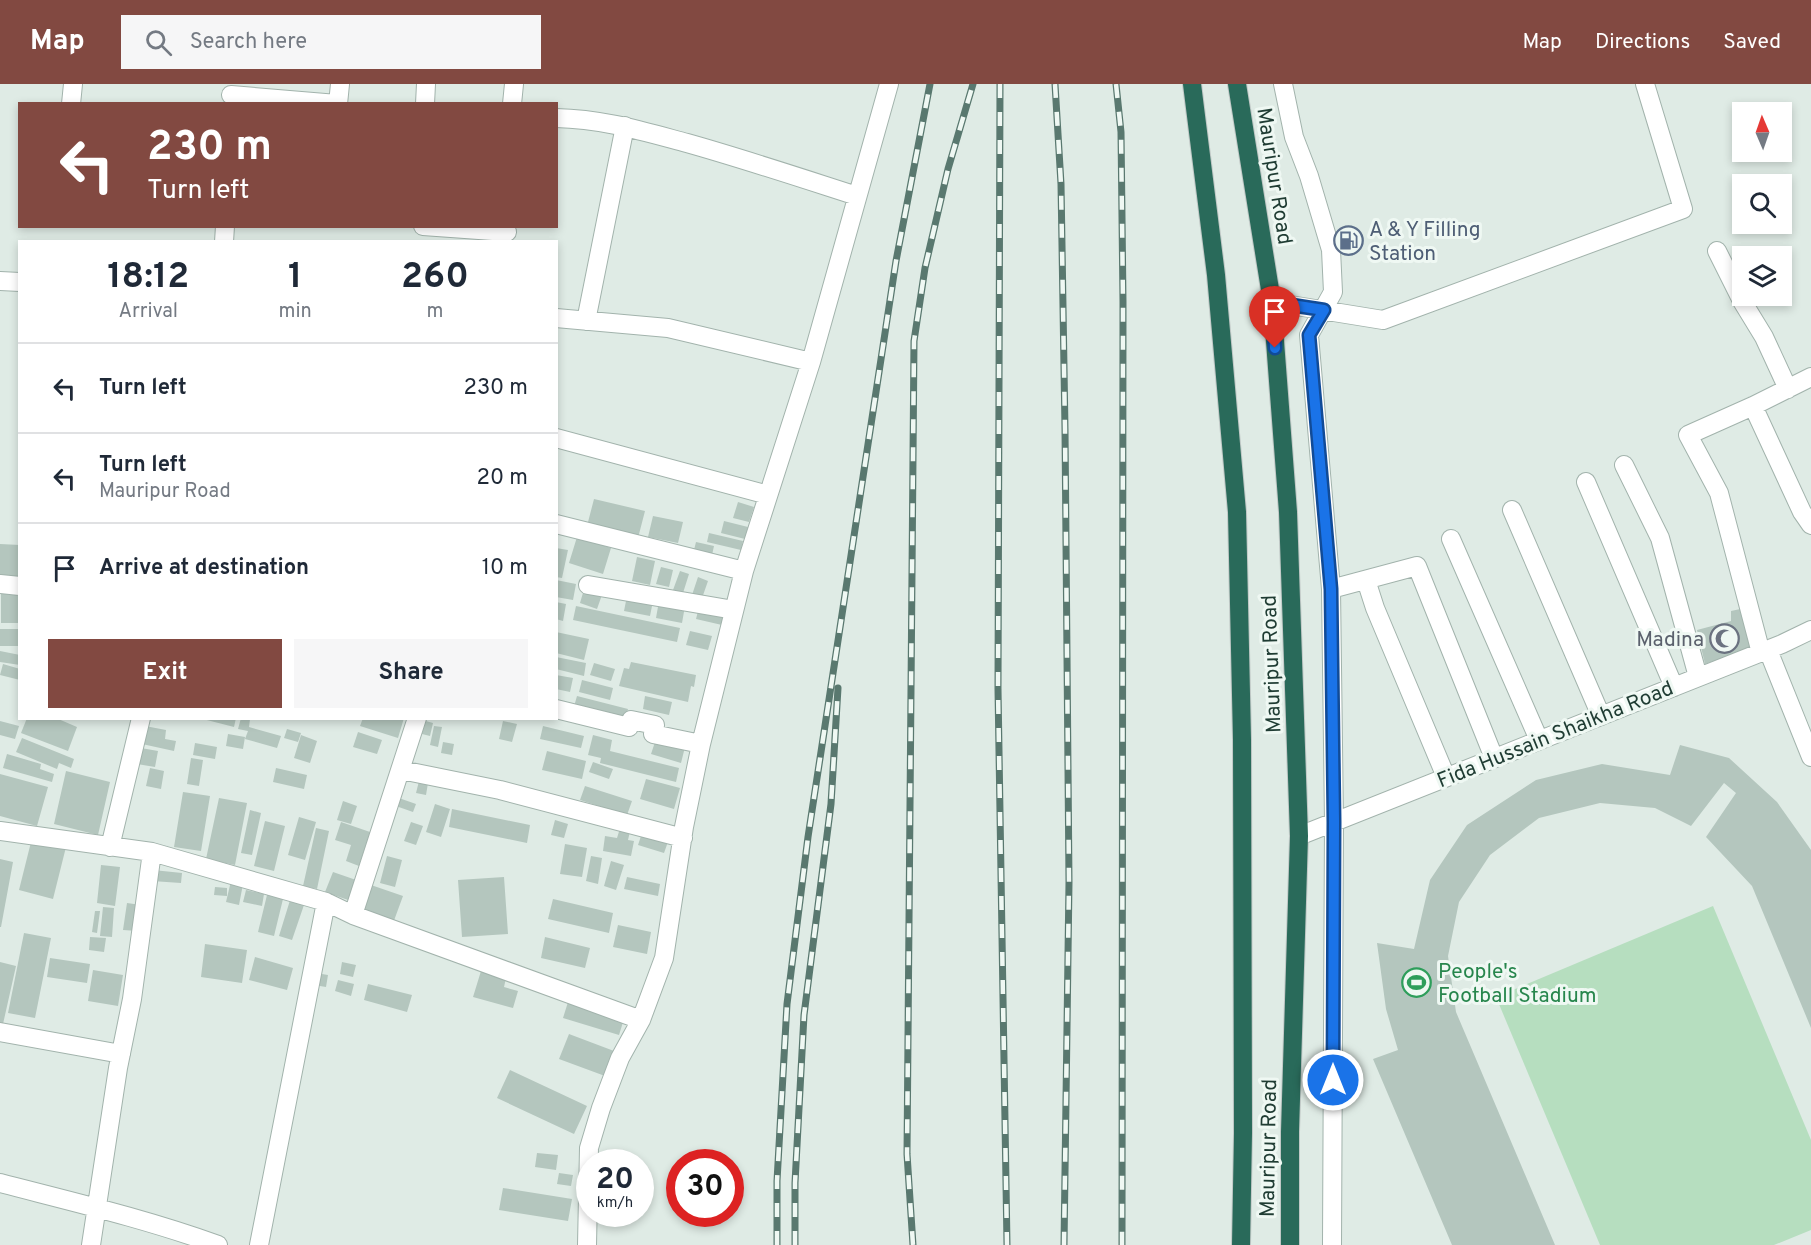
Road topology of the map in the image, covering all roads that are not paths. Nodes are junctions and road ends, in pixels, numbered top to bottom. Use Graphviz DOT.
graph roads {
  1 [pos="74,84"];
  2 [pos="340,84"];
  3 [pos="426,84"];
  4 [pos="514,84"];
  5 [pos="889,84"];
  6 [pos="1192,84"];
  7 [pos="1237,84"];
  8 [pos="1283,84"];
  9 [pos="1646,84"];
  10 [pos="231,94"];
  11 [pos="71,102"];
  12 [pos="317,102"];
  13 [pos="338,102"];
  14 [pos="425,102"];
  15 [pos="512,102"];
  16 [pos="558,118"];
  17 [pos="625,126"];
  18 [pos="857,196"];
  19 [pos="447,228"];
  20 [pos="507,233"];
  21 [pos="1716,251"];
  22 [pos="0,281"];
  23 [pos="18,282"];
  24 [pos="1272,302"];
  25 [pos="1324,310"];
  26 [pos="558,318"];
  27 [pos="586,321"];
  28 [pos="811,362"];
  29 [pos="1811,377"];
  30 [pos="1788,389"];
  31 [pos="1753,406"];
  32 [pos="558,439"];
  33 [pos="1624,465"];
  34 [pos="1586,482"];
  35 [pos="768,495"];
  36 [pos="1512,510"];
  37 [pos="558,524"];
  38 [pos="1811,525"];
  39 [pos="1451,538"];
  40 [pos="744,571"];
  41 [pos="1366,580"];
  42 [pos="0,584"];
  43 [pos="588,585"];
  44 [pos="18,586"];
  45 [pos="1331,589"];
  46 [pos="734,610"];
  47 [pos="1811,630"];
  48 [pos="1765,651"];
  49 [pos="1698,677"];
  50 [pos="1674,687"];
  51 [pos="558,709"];
  52 [pos="1601,716"];
  53 [pos="141,720"];
  54 [pos="416,720"];
  55 [pos="1539,740"];
  56 [pos="701,744"];
  57 [pos="1811,757"];
  58 [pos="1494,758"];
  59 [pos="401,770"];
  60 [pos="1446,777"];
  61 [pos="1334,822"];
  62 [pos="0,831"];
  63 [pos="1299,836"];
  64 [pos="682,838"];
  65 [pos="110,847"];
  66 [pos="152,852"];
  67 [pos="327,902"];
  68 [pos="353,915"];
  69 [pos="641,1020"];
  70 [pos="0,1032"];
  71 [pos="121,1054"];
  72 [pos="0,1183"];
  73 [pos="97,1207"];
  74 [pos="91,1245"];
  75 [pos="218,1245"];
  76 [pos="259,1245"];
  77 [pos="586,1245"];
  78 [pos="1241,1245"];
  79 [pos="1290,1245"];
  80 [pos="1332,1245"];
  1 -- 11 [label="street"];
  2 -- 13 [label="street"];
  3 -- 14 [label="street"];
  4 -- 15 [label="street"];
  5 -- 18 [label="street"];
  6 -- 78 [label="highway, Mauripur Road"];
  7 -- 24 [label="highway, Mauripur Road"];
  8 -- 25 [label="street"];
  9 -- 25 [label="street"];
  10 -- 12 [label="street"];
  16 -- 17 [label="street"];
  17 -- 18 [label="street"];
  17 -- 27 [label="street"];
  18 -- 28 [label="street"];
  19 -- 20 [label="street"];
  21 -- 30 [label="street"];
  22 -- 23 [label="street"];
  24 -- 25 [label="street"];
  24 -- 63 [label="highway, Mauripur Road"];
  25 -- 45 [label="street"];
  26 -- 27 [label="street"];
  27 -- 28 [label="street"];
  28 -- 35 [label="street"];
  29 -- 30 [label="street"];
  30 -- 31 [label="street"];
  31 -- 38 [label="street"];
  31 -- 48 [label="street"];
  32 -- 35 [label="street"];
  33 -- 49 [label="street"];
  34 -- 50 [label="street"];
  35 -- 40 [label="street"];
  36 -- 52 [label="street"];
  37 -- 40 [label="street"];
  39 -- 55 [label="street"];
  40 -- 46 [label="street"];
  41 -- 45 [label="street"];
  41 -- 58 [label="street"];
  41 -- 60 [label="street"];
  42 -- 44 [label="street"];
  43 -- 46 [label="street"];
  45 -- 61 [label="street"];
  46 -- 56 [label="street"];
  47 -- 48 [label="street, Fida Hussain Shaikha Road"];
  48 -- 49 [label="street, Fida Hussain Shaikha Road"];
  48 -- 57 [label="street"];
  49 -- 50 [label="street, Fida Hussain Shaikha Road"];
  50 -- 52 [label="street, Fida Hussain Shaikha Road"];
  51 -- 56 [label="street"];
  52 -- 55 [label="street, Fida Hussain Shaikha Road"];
  53 -- 65 [label="street"];
  54 -- 59 [label="street"];
  55 -- 58 [label="street, Fida Hussain Shaikha Road"];
  56 -- 64 [label="street"];
  58 -- 60 [label="street, Fida Hussain Shaikha Road"];
  59 -- 64 [label="street"];
  59 -- 68 [label="street"];
  60 -- 61 [label="street, Fida Hussain Shaikha Road"];
  61 -- 63 [label="street, Fida Hussain Shaikha Road"];
  61 -- 80 [label="street"];
  62 -- 65 [label="street"];
  63 -- 79 [label="highway, Mauripur Road"];
  64 -- 69 [label="street"];
  65 -- 66 [label="street"];
  66 -- 67 [label="street"];
  66 -- 71 [label="street"];
  67 -- 68 [label="street"];
  67 -- 76 [label="street"];
  68 -- 69 [label="street"];
  69 -- 77 [label="street"];
  70 -- 71 [label="street"];
  71 -- 73 [label="street"];
  72 -- 73 [label="street"];
  73 -- 74 [label="street"];
  73 -- 75 [label="street"];
}
